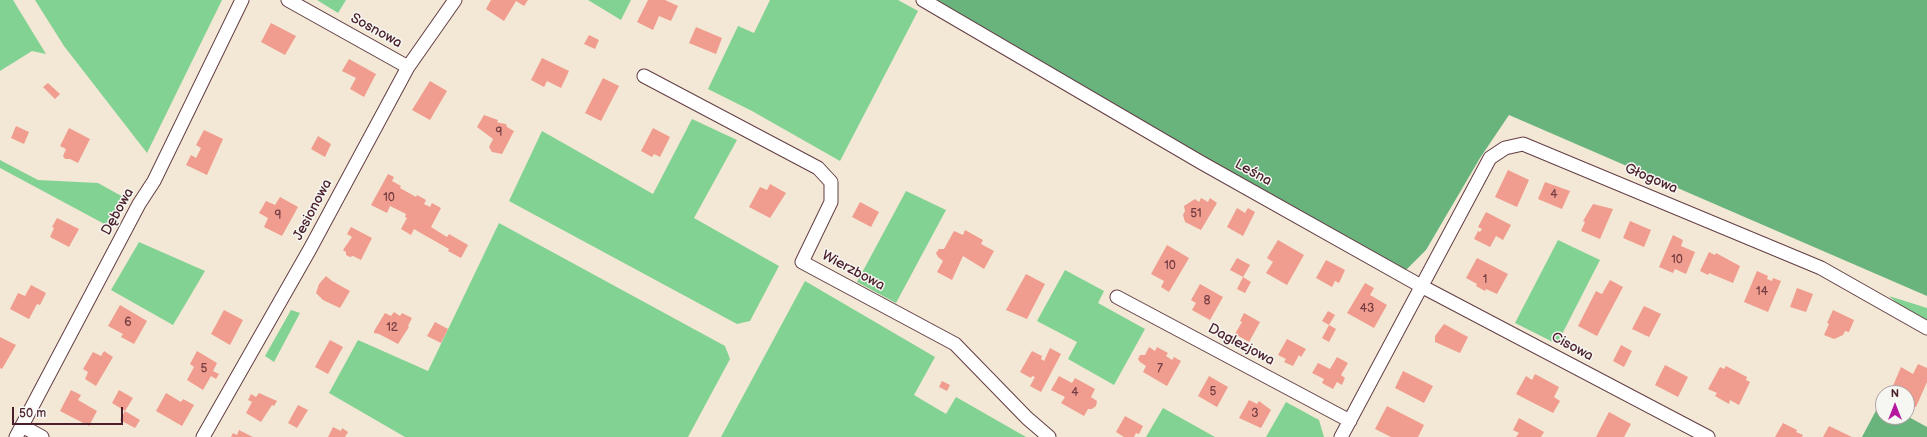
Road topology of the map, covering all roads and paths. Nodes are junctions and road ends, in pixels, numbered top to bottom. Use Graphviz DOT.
graph roads {
  1 [pos="242,0"];
  2 [pos="288,0"];
  3 [pos="455,0"];
  4 [pos="923,0"];
  5 [pos="408,67"];
  6 [pos="644,76"];
  7 [pos="1421,286"];
  8 [pos="1117,297"];
  9 [pos="1927,328"];
  10 [pos="1350,421"];
  11 [pos="19,431"];
  12 [pos="42,437"];
  13 [pos="203,437"];
  14 [pos="1050,437"];
  15 [pos="1341,437"];
  16 [pos="1708,437"];
  1 -- 11 [label="street, Dębowa"];
  2 -- 5 [label="street, Sosnowa"];
  3 -- 5 [label="street, Jesionowa"];
  4 -- 7 [label="street, Leśna"];
  5 -- 13 [label="street, Jesionowa"];
  6 -- 14 [label="street, Wierzbowa"];
  7 -- 9 [label="street, Głogowa"];
  7 -- 10 [label="street"];
  7 -- 16 [label="street, Cisowa"];
  8 -- 10 [label="street, Daglezjowa"];
  10 -- 15 [label="street"];
  11 -- 12 [label="street"];
}
